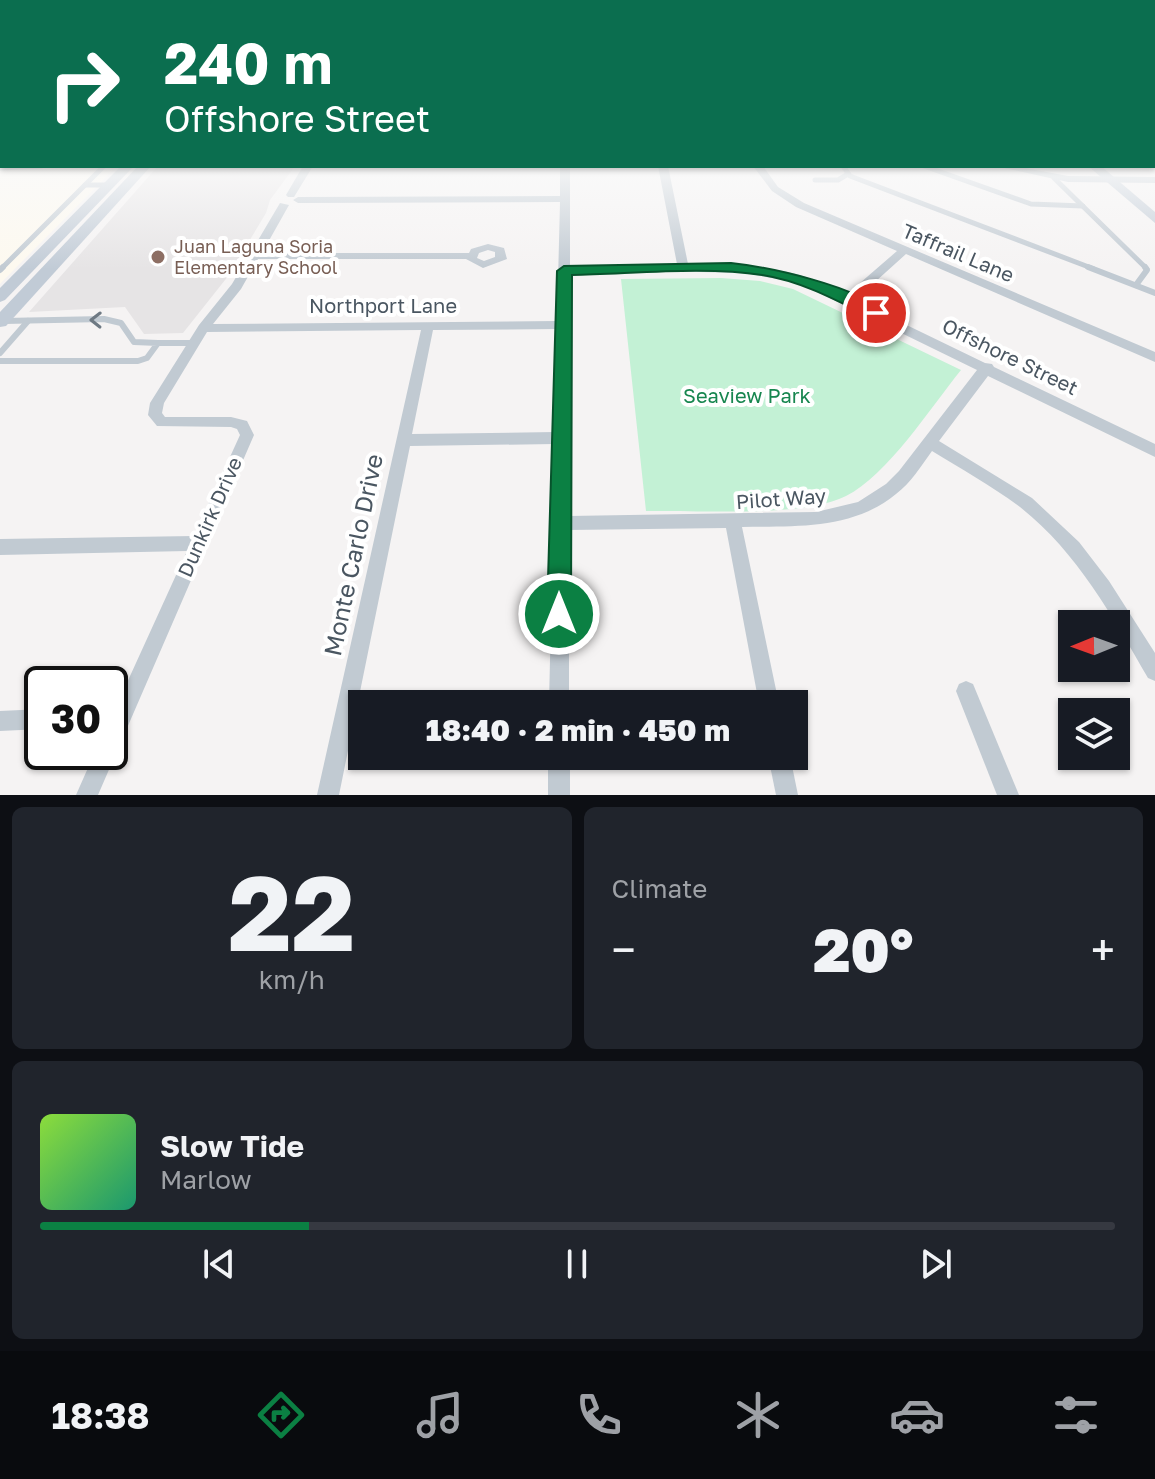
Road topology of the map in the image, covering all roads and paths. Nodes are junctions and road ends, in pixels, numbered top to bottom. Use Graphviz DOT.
graph roads {
  1 [pos="76,194"];
  2 [pos="100,194"];
  3 [pos="119,194"];
  4 [pos="294,194"];
  5 [pos="565,194"];
  6 [pos="669,194"];
  7 [pos="783,194"];
  8 [pos="900,194"];
  9 [pos="1003,194"];
  10 [pos="1071,194"];
  11 [pos="1130,194"];
  12 [pos="565,199"];
  13 [pos="291,200"];
  14 [pos="1083,206"];
  15 [pos="1155,219"];
  16 [pos="905,249"];
  17 [pos="255,256"];
  18 [pos="471,256"];
  19 [pos="683,268"];
  20 [pos="0,270"];
  21 [pos="564,271"];
  22 [pos="1136,285"];
  23 [pos="1155,293"];
  24 [pos="1,295"];
  25 [pos="848,300"];
  26 [pos="28,321"];
  27 [pos="1,322"];
  28 [pos="562,325"];
  29 [pos="428,326"];
  30 [pos="203,328"];
  31 [pos="158,343"];
  32 [pos="194,343"];
  33 [pos="0,353"];
  34 [pos="1155,357"];
  35 [pos="0,361"];
  36 [pos="987,367"];
  37 [pos="562,438"];
  38 [pos="404,440"];
  39 [pos="930,443"];
  40 [pos="1155,451"];
  41 [pos="733,522"];
  42 [pos="559,523"];
  43 [pos="199,543"];
  44 [pos="0,547"];
  45 [pos="1155,671"];
  46 [pos="559,690"];
  47 [pos="766,690"];
  48 [pos="128,691"];
  49 [pos="966,691"];
  50 [pos="24,720"];
  51 [pos="0,721"];
  52 [pos="98,770"];
  53 [pos="559,770"];
  54 [pos="782,770"];
  55 [pos="87,795"];
  56 [pos="328,795"];
  57 [pos="559,795"];
  58 [pos="787,795"];
  59 [pos="1008,795"];
  1 -- 20 [label="lane"];
  2 -- 24 [label="main road"];
  3 -- 27 [label="main road"];
  4 -- 13 [label="street, Dunkirk Drive"];
  5 -- 12 [label="street"];
  6 -- 19 [label="street"];
  7 -- 16 [label="street, Taffrail Lane"];
  8 -- 22 [label="lane"];
  9 -- 14 [label="lane"];
  10 -- 14 [label="lane"];
  11 -- 15 [label="main road"];
  12 -- 13 [label="street"];
  12 -- 21 [label="street"];
  13 -- 17 [label="street, Dunkirk Drive"];
  14 -- 22 [label="lane"];
  16 -- 25 [label="street"];
  16 -- 34 [label="street, Taffrail Lane"];
  17 -- 18 [label="street"];
  17 -- 30 [label="street, Dunkirk Drive"];
  19 -- 21 [label="street, Offshore Street"];
  19 -- 25 [label="street, Offshore Street"];
  21 -- 28 [label="street"];
  22 -- 23 [label="lane"];
  25 -- 36 [label="street, Offshore Street"];
  26 -- 27 [label="lane"];
  31 -- 26 [label="lane, one-way"];
  26 -- 33 [label="lane"];
  28 -- 29 [label="street, Northport Lane"];
  28 -- 37 [label="street"];
  29 -- 30 [label="street, Northport Lane"];
  29 -- 38 [label="street, Monte Carlo Drive"];
  30 -- 32 [label="street, Dunkirk Drive"];
  31 -- 32 [label="lane"];
  31 -- 35 [label="lane"];
  32 -- 43 [label="street, Dunkirk Drive"];
  36 -- 39 [label="street, Pilot Way"];
  36 -- 40 [label="street, Offshore Street"];
  37 -- 38 [label="street"];
  37 -- 42 [label="street"];
  38 -- 56 [label="street, Monte Carlo Drive"];
  39 -- 41 [label="street, Pilot Way"];
  39 -- 45 [label="street"];
  41 -- 42 [label="street, Pilot Way"];
  41 -- 47 [label="street"];
  42 -- 46 [label="street"];
  43 -- 44 [label="street"];
  43 -- 48 [label="street, Dunkirk Drive"];
  49 -- 59 [label="street"];
  50 -- 51 [label="street"];
  52 -- 55 [label="street"];
  53 -- 57 [label="street"];
  54 -- 58 [label="street"];
}
